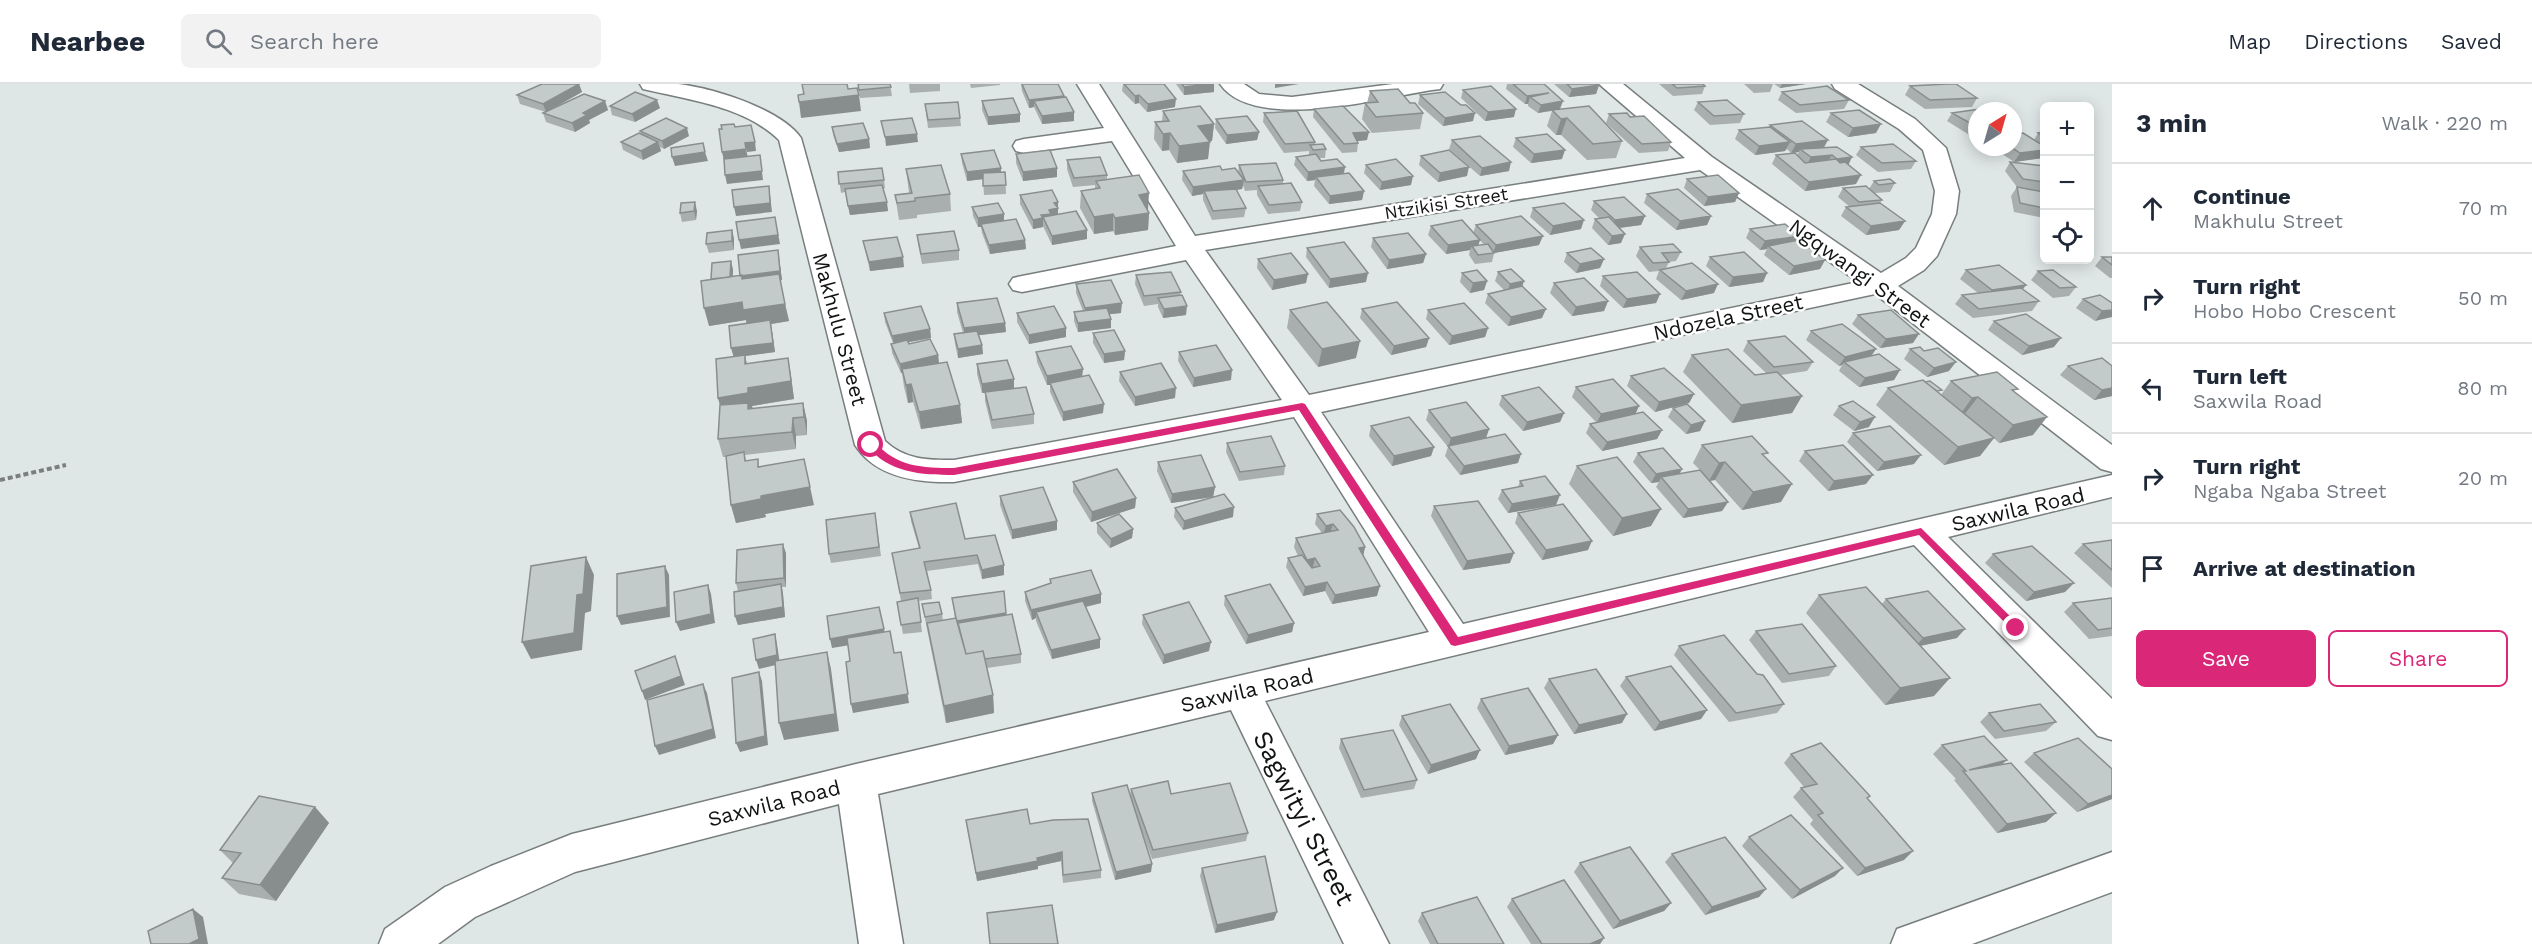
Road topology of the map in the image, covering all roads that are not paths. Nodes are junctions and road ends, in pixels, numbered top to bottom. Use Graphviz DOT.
graph roads {
  1 [pos="651,84"];
  2 [pos="1088,84"];
  3 [pos="1231,84"];
  4 [pos="1432,84"];
  5 [pos="1610,84"];
  6 [pos="1843,84"];
  7 [pos="730,94"];
  8 [pos="1119,133"];
  9 [pos="1024,146"];
  10 [pos="1704,162"];
  11 [pos="1191,248"];
  12 [pos="1022,284"];
  13 [pos="1880,285"];
  14 [pos="1302,406"];
  15 [pos="2112,461"];
  16 [pos="2112,486"];
  17 [pos="1921,531"];
  18 [pos="1455,642"];
  19 [pos="1241,692"];
  20 [pos="2112,724"];
  21 [pos="855,782"];
  22 [pos="2112,872"];
  23 [pos="401,944"];
  24 [pos="881,944"];
  25 [pos="1367,944"];
  26 [pos="1913,944"];
  1 -- 7 [label="street, Makhulu Street"];
  2 -- 8 [label="street"];
  3 -- 4 [label="street"];
  5 -- 10 [label="street, Ngqwangi Street"];
  6 -- 13 [label="street, Ndozela Street"];
  7 -- 14 [label="street, Makhulu Street"];
  8 -- 9 [label="street"];
  8 -- 11 [label="street"];
  10 -- 11 [label="street, Ntzikisi Street"];
  10 -- 13 [label="street, Ngqwangi Street"];
  11 -- 12 [label="street, Ntzikisi Street"];
  11 -- 14 [label="street"];
  13 -- 14 [label="street, Ndozela Street"];
  13 -- 15 [label="street, Ngqwangi Street"];
  14 -- 18 [label="street"];
  16 -- 17 [label="street, Saxwila Road"];
  17 -- 18 [label="street, Saxwila Road"];
  17 -- 20 [label="street"];
  18 -- 19 [label="street, Saxwila Road"];
  19 -- 21 [label="street, Saxwila Road"];
  19 -- 25 [label="street, Sagwityi Street"];
  21 -- 23 [label="street, Saxwila Road"];
  21 -- 24 [label="street"];
  22 -- 26 [label="street"];
}
